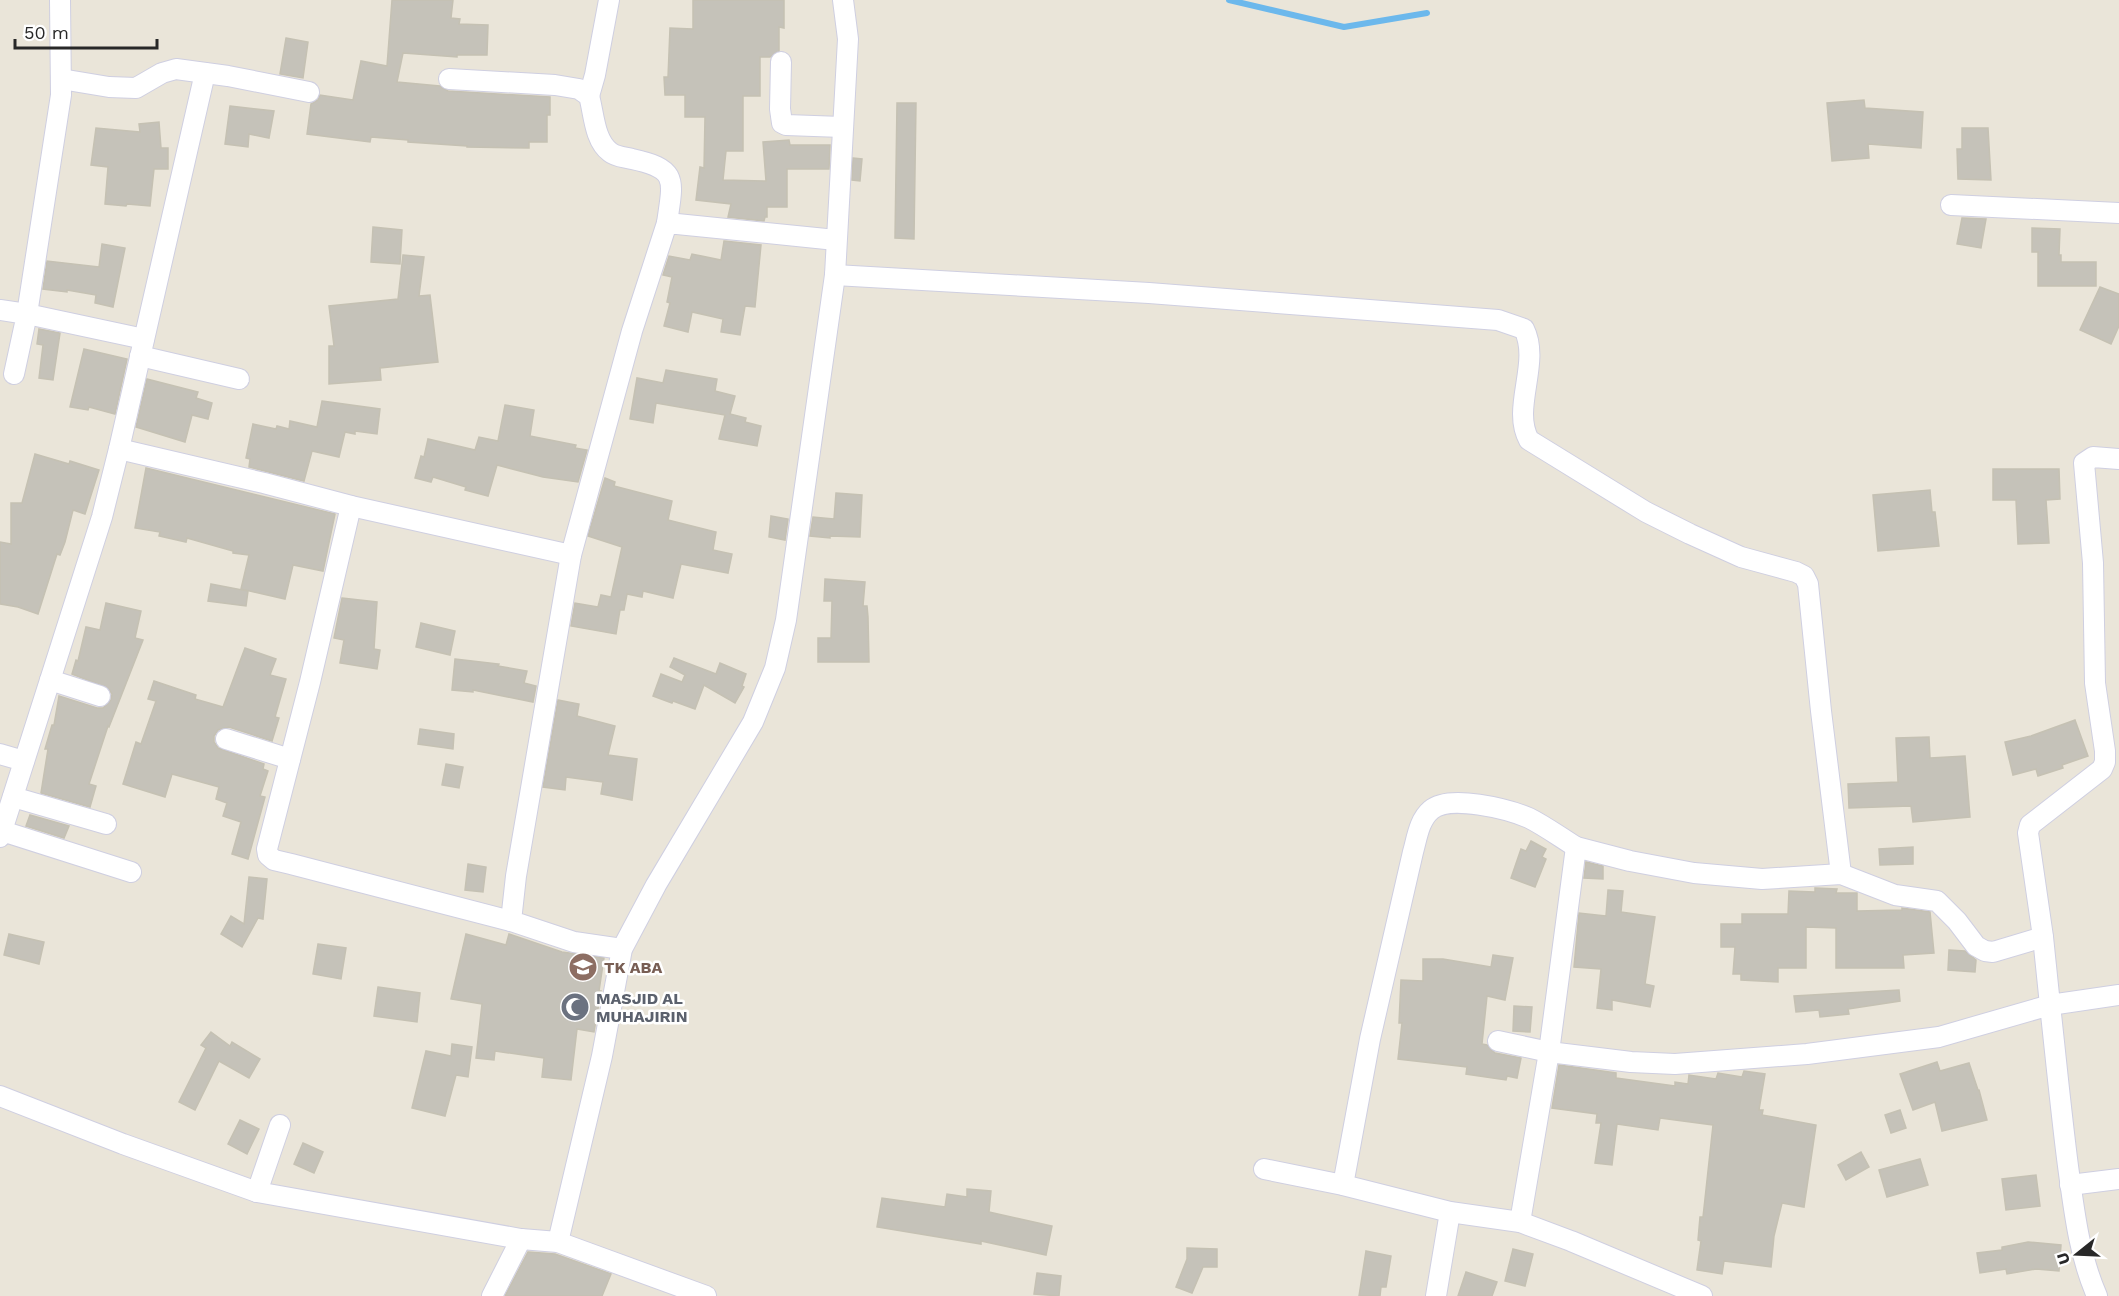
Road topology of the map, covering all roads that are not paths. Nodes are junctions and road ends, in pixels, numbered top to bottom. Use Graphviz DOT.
graph roads {
  1 [pos="60,0"];
  2 [pos="609,0"];
  3 [pos="843,0"];
  4 [pos="782,63"];
  5 [pos="205,72"];
  6 [pos="61,79"];
  7 [pos="449,79"];
  8 [pos="309,92"];
  9 [pos="589,96"];
  10 [pos="842,127"];
  11 [pos="1951,205"];
  12 [pos="2119,213"];
  13 [pos="667,222"];
  14 [pos="836,240"];
  15 [pos="835,274"];
  16 [pos="0,310"];
  17 [pos="27,314"];
  18 [pos="142,347"];
  19 [pos="14,374"];
  20 [pos="238,379"];
  21 [pos="119,449"];
  22 [pos="2119,459"];
  23 [pos="351,506"];
  24 [pos="571,555"];
  25 [pos="50,680"];
  26 [pos="100,696"];
  27 [pos="226,739"];
  28 [pos="0,754"];
  29 [pos="290,759"];
  30 [pos="24,760"];
  31 [pos="13,797"];
  32 [pos="106,824"];
  33 [pos="1,834"];
  34 [pos="1576,847"];
  35 [pos="131,872"];
  36 [pos="1841,874"];
  37 [pos="511,921"];
  38 [pos="2043,937"];
  39 [pos="622,949"];
  40 [pos="2119,995"];
  41 [pos="2050,1005"];
  42 [pos="1498,1041"];
  43 [pos="1549,1052"];
  44 [pos="0,1096"];
  45 [pos="280,1125"];
  46 [pos="1264,1168"];
  47 [pos="2119,1179"];
  48 [pos="1343,1185"];
  49 [pos="2070,1185"];
  50 [pos="257,1191"];
  51 [pos="1450,1212"];
  52 [pos="1520,1222"];
  53 [pos="521,1239"];
  54 [pos="558,1242"];
  55 [pos="492,1296"];
  56 [pos="706,1296"];
  57 [pos="1436,1296"];
  58 [pos="1702,1296"];
  59 [pos="2097,1296"];
  1 -- 6 [label="street"];
  2 -- 9 [label="street"];
  3 -- 10 [label="street"];
  4 -- 10 [label="street"];
  5 -- 6 [label="street"];
  5 -- 8 [label="street"];
  5 -- 18 [label="street"];
  6 -- 17 [label="street"];
  7 -- 9 [label="street"];
  9 -- 13 [label="street"];
  10 -- 14 [label="street"];
  11 -- 12 [label="street"];
  13 -- 14 [label="street"];
  13 -- 24 [label="street"];
  14 -- 15 [label="street"];
  15 -- 36 [label="street"];
  15 -- 39 [label="street"];
  16 -- 17 [label="street"];
  17 -- 18 [label="street"];
  17 -- 19 [label="street"];
  18 -- 20 [label="street"];
  18 -- 21 [label="street"];
  21 -- 23 [label="street"];
  21 -- 25 [label="street"];
  22 -- 38 [label="street"];
  23 -- 24 [label="street"];
  23 -- 29 [label="street"];
  24 -- 37 [label="street"];
  25 -- 26 [label="street"];
  25 -- 30 [label="street"];
  27 -- 29 [label="street"];
  28 -- 30 [label="street"];
  29 -- 37 [label="street"];
  30 -- 31 [label="street"];
  31 -- 32 [label="street"];
  31 -- 33 [label="street"];
  33 -- 35 [label="street"];
  34 -- 36 [label="street"];
  34 -- 43 [label="street"];
  34 -- 48 [label="street"];
  36 -- 38 [label="street"];
  37 -- 39 [label="street"];
  38 -- 41 [label="street"];
  39 -- 54 [label="street"];
  40 -- 41 [label="street"];
  41 -- 43 [label="street"];
  41 -- 49 [label="street"];
  42 -- 43 [label="street"];
  43 -- 52 [label="street"];
  44 -- 50 [label="street"];
  45 -- 50 [label="street"];
  46 -- 48 [label="street"];
  47 -- 49 [label="street"];
  48 -- 51 [label="street"];
  49 -- 59 [label="street"];
  50 -- 53 [label="street"];
  51 -- 52 [label="street"];
  51 -- 57 [label="street"];
  52 -- 58 [label="street"];
  53 -- 54 [label="street"];
  53 -- 55 [label="street"];
  54 -- 56 [label="street"];
}
